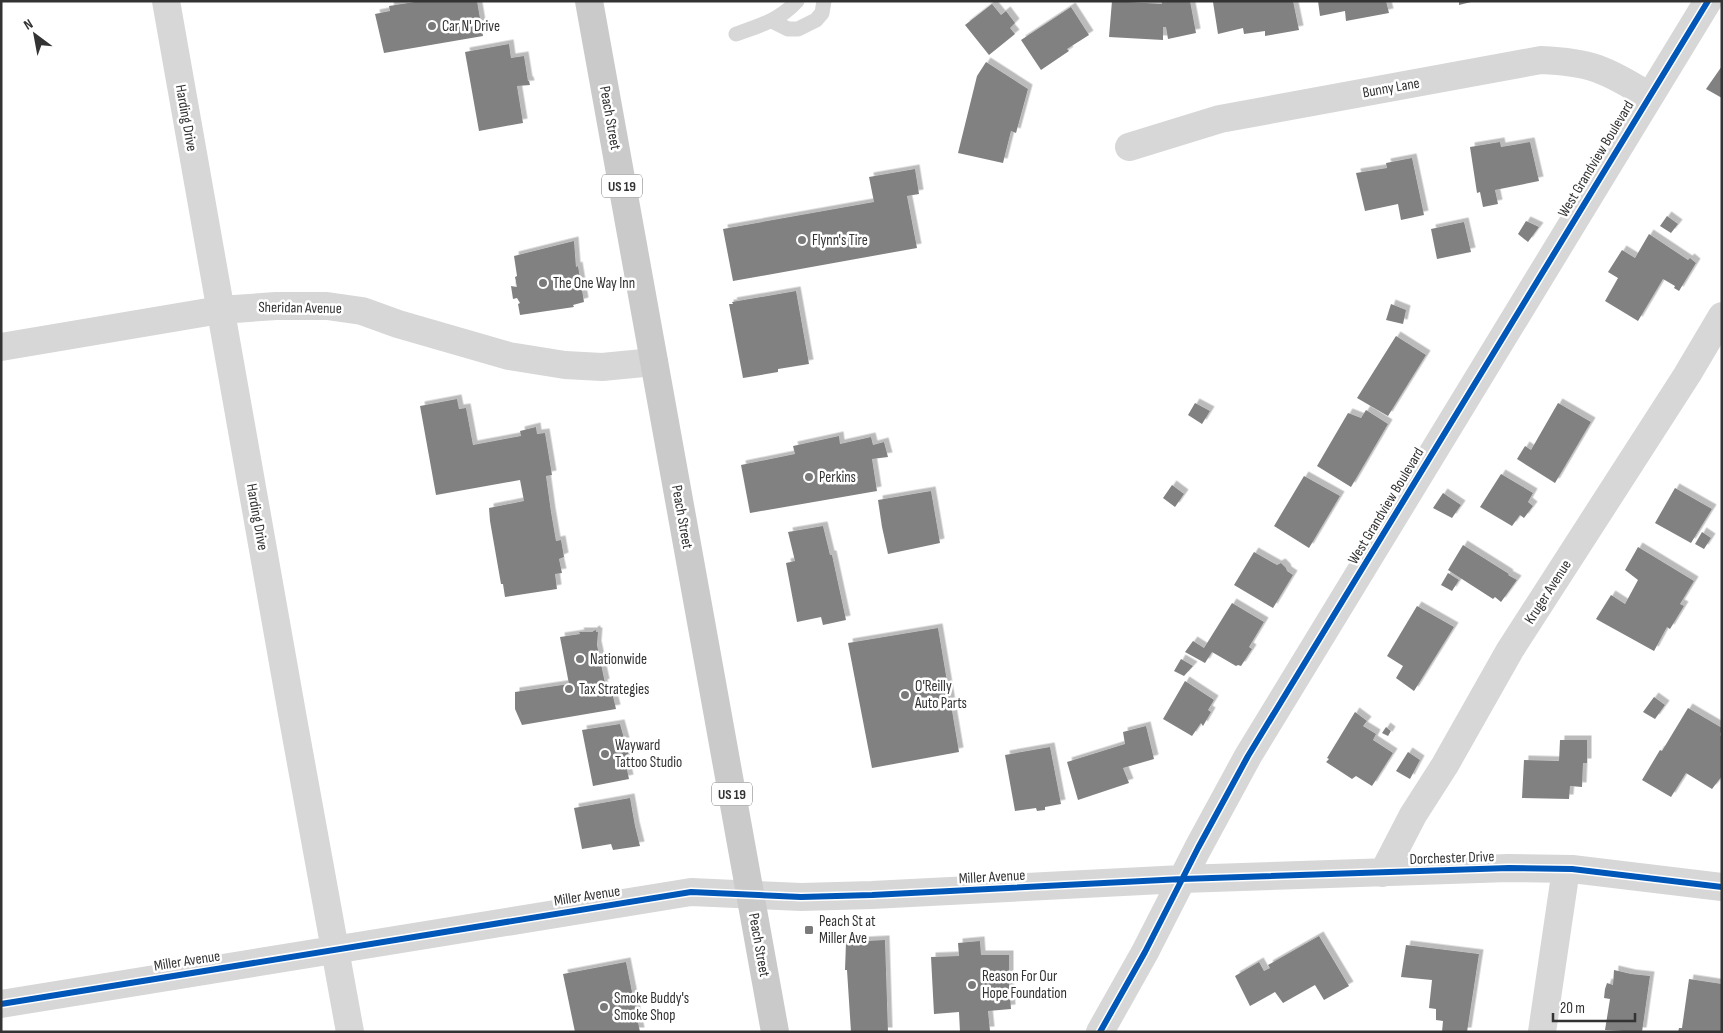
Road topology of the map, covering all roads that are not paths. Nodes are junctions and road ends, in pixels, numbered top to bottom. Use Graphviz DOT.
graph roads {
  1 [pos="166,1"];
  2 [pos="589,1"];
  3 [pos="797,1"];
  4 [pos="824,1"];
  5 [pos="1708,1"];
  6 [pos="772,21"];
  7 [pos="736,34"];
  8 [pos="1649,96"];
  9 [pos="1129,146"];
  10 [pos="220,310"];
  11 [pos="1722,316"];
  12 [pos="1,348"];
  13 [pos="654,362"];
  14 [pos="1566,869"];
  15 [pos="1383,872"];
  16 [pos="1182,879"];
  17 [pos="1722,887"];
  18 [pos="750,895"];
  19 [pos="335,949"];
  20 [pos="1,1004"];
  21 [pos="350,1032"];
  22 [pos="775,1032"];
  23 [pos="1100,1032"];
  24 [pos="1542,1032"];
  1 -- 10 [label="street, Harding Drive"];
  2 -- 13 [label="main road, Peach Street / US 19"];
  3 -- 6 [label="lane"];
  4 -- 6 [label="lane"];
  5 -- 8 [label="street, West Grandview Boulevard"];
  6 -- 7 [label="lane"];
  8 -- 9 [label="street, Bunny Lane"];
  8 -- 16 [label="street, West Grandview Boulevard"];
  10 -- 12 [label="street, Sheridan Avenue"];
  10 -- 13 [label="street, Sheridan Avenue"];
  10 -- 19 [label="street, Harding Drive"];
  11 -- 15 [label="street, Kruger Avenue"];
  13 -- 18 [label="main road, Peach Street / US 19"];
  14 -- 15 [label="street, Dorchester Drive"];
  14 -- 17 [label="street, Dorchester Drive"];
  14 -- 24 [label="street"];
  15 -- 16 [label="street, Dorchester Drive"];
  16 -- 18 [label="street, Miller Avenue"];
  16 -- 23 [label="street, West Grandview Boulevard"];
  18 -- 19 [label="street, Miller Avenue"];
  18 -- 22 [label="main road, Peach Street / US 19"];
  19 -- 20 [label="street, Miller Avenue"];
  19 -- 21 [label="street, Harding Drive"];
}
